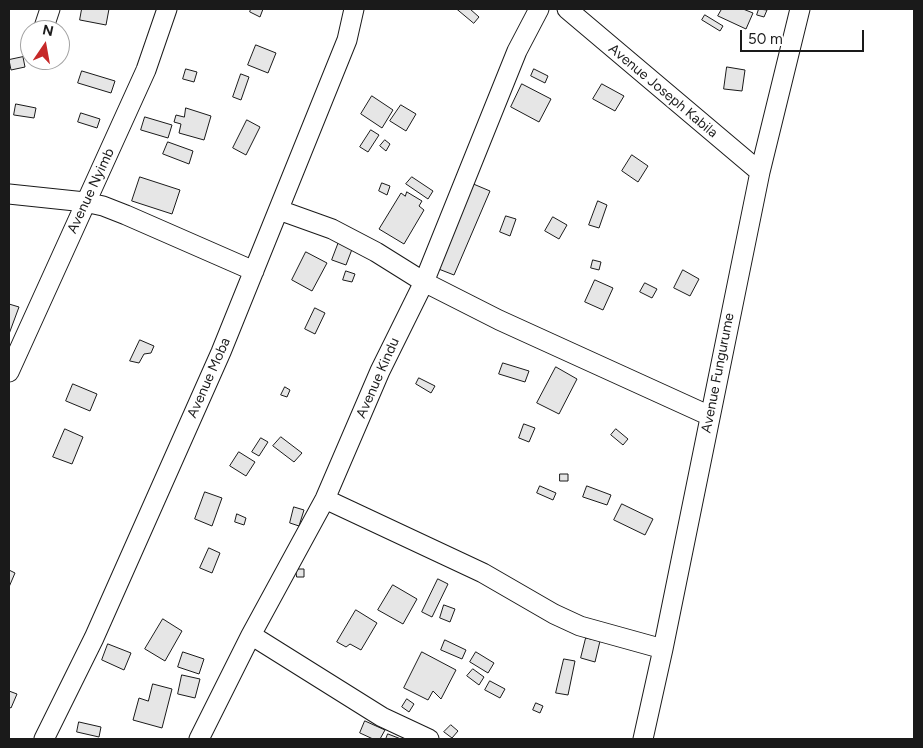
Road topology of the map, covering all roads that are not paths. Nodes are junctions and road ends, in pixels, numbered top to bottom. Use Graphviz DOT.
graph roads {
  1 [pos="167,9"];
  2 [pos="354,9"];
  3 [pos="538,9"];
  4 [pos="567,9"];
  5 [pos="800,9"];
  6 [pos="760,172"];
  7 [pos="9,194"];
  8 [pos="86,202"];
  9 [pos="279,210"];
  10 [pos="254,271"];
  11 [pos="424,282"];
  12 [pos="9,372"];
  13 [pos="710,416"];
  14 [pos="325,499"];
  15 [pos="252,635"];
  16 [pos="664,649"];
  17 [pos="44,739"];
  18 [pos="199,739"];
  19 [pos="429,739"];
  20 [pos="643,739"];
  1 -- 8 [label="street, Avenue Nyimb"];
  2 -- 9 [label="street, Avenue Moba"];
  3 -- 11 [label="street, Avenue Kindu"];
  4 -- 6 [label="street, Avenue Joseph Kabila"];
  5 -- 6 [label="street, Avenue Fungurume"];
  6 -- 13 [label="street, Avenue Fungurume"];
  7 -- 8 [label="street"];
  8 -- 10 [label="street"];
  8 -- 12 [label="street, Avenue Nyimb"];
  9 -- 10 [label="street, Avenue Moba"];
  9 -- 11 [label="street"];
  10 -- 17 [label="street, Avenue Moba"];
  11 -- 13 [label="street"];
  11 -- 14 [label="street, Avenue Kindu"];
  13 -- 16 [label="street, Avenue Fungurume"];
  14 -- 15 [label="street, Avenue Kindu"];
  14 -- 16 [label="street"];
  15 -- 18 [label="street, Avenue Kindu"];
  15 -- 19 [label="street"];
  16 -- 20 [label="street, Avenue Fungurume"];
}
